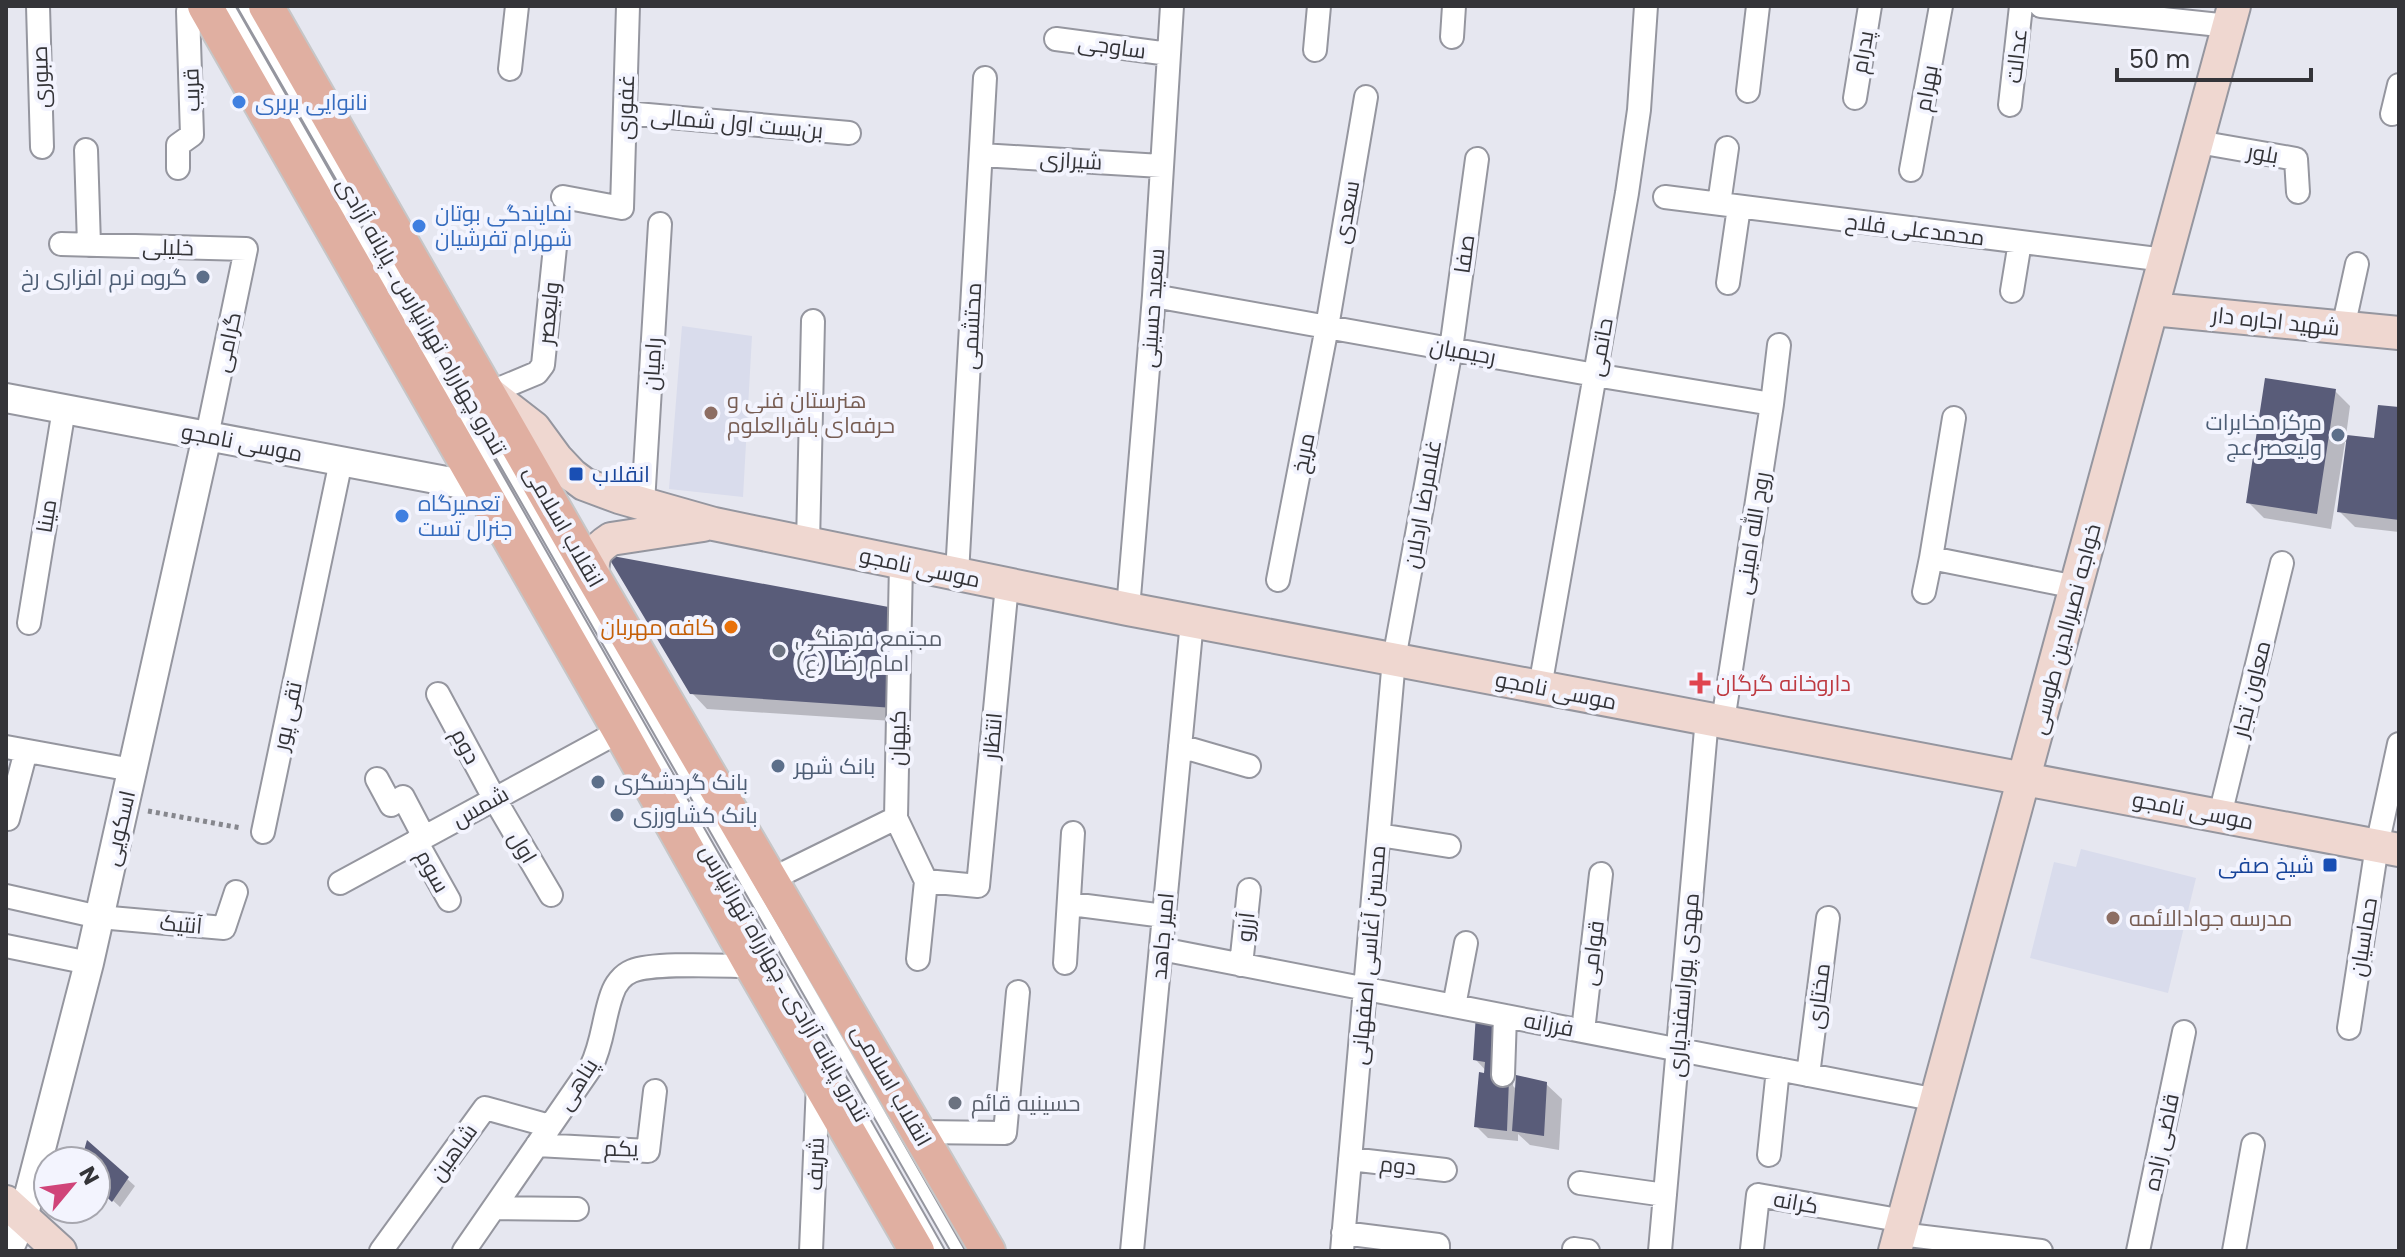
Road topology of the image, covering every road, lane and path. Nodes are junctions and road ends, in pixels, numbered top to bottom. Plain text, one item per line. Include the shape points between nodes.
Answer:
1 (38, 6) edge
2 (191, 6) edge
3 (205, 6) edge
4 (228, 6) edge
5 (244, 6) edge
6 (266, 6) edge
7 (517, 6) edge
8 (628, 6) edge
9 (1172, 6) edge
10 (1319, 6) edge
11 (1454, 6) edge
12 (1646, 6) edge
13 (1758, 6) edge
14 (1870, 6) edge
15 (1941, 6) edge
16 (2021, 6) edge
17 (2041, 6) edge
18 (2122, 10) edge
19 (2232, 16) edge
20 (1452, 37) dead end
21 (1056, 39) dead end
22 (1315, 50) dead end
23 (1169, 54) junction
24 (510, 69) dead end
25 (985, 78) dead end
26 (2399, 85) edge
27 (1748, 91) dead end
28 (1366, 97) dead end
29 (1855, 98) dead end
30 (2010, 105) dead end
31 (625, 113) junction
32 (2392, 114) dead end
33 (849, 133) dead end
34 (2198, 142) junction
35 (42, 147) dead end
36 (1727, 148) dead end
37 (86, 150) dead end
38 (981, 155) junction
39 (1477, 159) dead end
40 (1161, 166) junction
41 (178, 168) dead end
42 (1911, 170) dead end
43 (2298, 192) dead end
44 (563, 197) dead end
45 (1665, 197) dead end
46 (1729, 206) junction
47 (660, 224) dead end
48 (2020, 242) junction
49 (61, 244) dead end
50 (89, 245) junction
51 (555, 247) dead end
52 (246, 249) joint
53 (2165, 260) junction
54 (2357, 264) dead end
55 (1728, 283) dead end
56 (2012, 291) dead end
57 (1154, 296) junction
58 (2152, 309) junction
59 (813, 321) dead end
60 (1327, 327) junction
61 (2343, 328) junction
62 (2399, 333) edge
63 (1779, 345) dead end
64 (1451, 349) junction
65 (1595, 375) junction
66 (489, 393) junction
67 (6, 398) edge
68 (1772, 404) junction
69 (64, 409) junction
70 (1954, 418) dead end
71 (207, 436) junction
72 (341, 461) junction
73 (478, 487) junction
74 (643, 503) junction
75 (714, 524) junction
76 (808, 544) junction
77 (1931, 558) junction
78 (901, 562) junction
79 (2282, 563) dead end
80 (957, 574) junction
81 (592, 575) junction
82 (1278, 580) dead end
83 (1007, 585) junction
84 (2076, 587) junction
85 (1924, 592) dead end
86 (1128, 609) junction
87 (1192, 621) junction
88 (29, 623) dead end
89 (1394, 659) junction
90 (1540, 687) junction
91 (438, 694) dead end
92 (1715, 720) junction
93 (620, 731) junction
94 (2399, 744) edge
95 (1180, 746) junction
96 (16, 749) edge
97 (1249, 766) dead end
98 (132, 770) junction
99 (2025, 778) junction
100 (377, 779) dead end
101 (494, 798) junction
102 (124, 806) junction
103 (2220, 815) junction
104 (896, 818) junction
105 (8, 819) dead end
106 (263, 832) joint
107 (1073, 833) dead end
108 (1379, 835) junction
109 (420, 839) junction
110 (1449, 846) dead end
111 (2388, 848) edge
112 (1601, 874) dead end
113 (772, 879) junction
114 (926, 881) junction
115 (340, 883) dead end
116 (1249, 890) dead end
117 (236, 892) dead end
118 (551, 895) dead end
119 (6, 896) edge
120 (449, 900) dead end
121 (1071, 904) junction
122 (1164, 916) junction
123 (99, 917) junction
124 (1828, 918) dead end
125 (1466, 943) dead end
126 (6, 946) edge
127 (1161, 949) junction
128 (918, 959) dead end
129 (89, 963) junction
130 (1065, 963) dead end
131 (1241, 965) junction
132 (752, 966) junction
133 (1365, 989) junction
134 (1018, 992) dead end
135 (1454, 1006) junction
136 (1505, 1016) junction
137 (2349, 1028) dead end
138 (1583, 1031) junction
139 (2184, 1032) dead end
140 (1678, 1049) junction
141 (1778, 1069) junction
142 (1503, 1075) dead end
143 (1808, 1075) junction
144 (818, 1078) junction
145 (655, 1091) dead end
146 (1937, 1100) junction
147 (919, 1132) junction
148 (543, 1136) junction
149 (2253, 1145) dead end
150 (1769, 1155) dead end
151 (1350, 1159) junction
152 (1445, 1170) dead end
153 (1580, 1183) dead end
154 (1665, 1195) junction
155 (494, 1208) junction
156 (577, 1209) dead end
157 (15, 1210) edge
158 (1894, 1234) edge
159 (1342, 1242) edge
160 (1752, 1249) edge
161 (8, 1251) edge
162 (60, 1251) edge
163 (381, 1251) edge
164 (464, 1251) edge
165 (811, 1251) edge
166 (917, 1251) edge
167 (938, 1251) edge
168 (958, 1251) edge
169 (988, 1251) edge
170 (1132, 1251) edge
171 (1438, 1251) edge
172 (1660, 1251) edge
173 (2041, 1251) edge
174 (2138, 1251) edge
175 (2234, 1251) edge

1 - 35 street, صبوری
2 - 41 street, قریب via 192,135 178,145
3 - 73 main road
4 - 167 lane, تندرو پایانه آزادی ـ چهارراه تهرانپارس
5 - 168 lane, تندرو چهارراه تهرانپارس ـ پایانه آزادی
6 - 66 main road, انقلاب اسلامی
7 - 24 street
8 - 31 street, غفوری
9 - 23 street, سعید حسینی
10 - 22 street
11 - 20 street
12 - 65 street, حاتمی via 1639,110
13 - 27 street
14 - 29 street, پدرام
15 - 42 street, بهرام
16 - 30 street, عدالت
17 - 18 street
18 - 19 street
19 - 34 main road, خواجه نصیرالدین طوسی
21 - 23 street, ساوجی
23 - 40 street, سعید حسینی
25 - 38 street, محتشمی
26 - 32 street
28 - 60 street, سعدی
31 - 33 street, بن‌بست اول شمالی
31 - 44 street, غفوری via 622,208
34 - 43 street, بلور via 2296,159
34 - 53 main road, خواجه نصیرالدین طوسی
36 - 46 street
37 - 50 street
38 - 40 street, شیرازی
38 - 80 street, محتشمی
39 - 64 street, صفا
40 - 57 street, سعید حسینی
45 - 46 street, محمدعلی فلاح
46 - 48 street, محمدعلی فلاح
46 - 55 street
47 - 74 street, رامیان
48 - 53 street, محمدعلی فلاح
48 - 56 street
49 - 50 street, خلیلی
50 - 52 street, خلیلی
51 - 66 street, ولیعصر via 543,365 537,373
52 - 71 street, گرامی
53 - 58 main road, خواجه نصیرالدین طوسی
54 - 61 street
57 - 60 street, رحیمیان
57 - 86 street, سعید حسینی
58 - 61 main road, شهید اجاره دار
58 - 84 main road, خواجه نصیرالدین طوسی
59 - 76 street
60 - 64 street, رحیمیان
60 - 82 street, مریخ
61 - 62 main road, شهید اجاره دار
63 - 68 street, روح الله امینی
64 - 65 street, رحیمیان
64 - 89 street, غلامرضا اردلان
65 - 68 street, رحیمیان
65 - 90 street, حاتمی
66 - 74 main road, موسی نامجو via 534,428 572,475 598,490
66 - 81 main road, انقلاب اسلامی
67 - 69 street, موسی نامجو
68 - 92 street, روح الله امینی
69 - 71 street, موسی نامجو
69 - 88 street, مینا
70 - 77 street
71 - 72 street, موسی نامجو
71 - 98 street, اسکویی
72 - 73 street, موسی نامجو
72 - 106 street, تقی پور
73 - 93 main road
74 - 75 main road, موسی نامجو
75 - 76 main road, موسی نامجو
75 - 81 main road, موسی نامجو via 611,539 593,556
76 - 78 main road, موسی نامجو
77 - 84 street
77 - 85 street
78 - 80 main road, موسی نامجو
78 - 104 street, کیهان
79 - 103 street, معاون تجار
80 - 83 main road, موسی نامجو
81 - 113 main road, انقلاب اسلامی
83 - 86 main road, موسی نامجو
83 - 114 street, انتظار via 978,886
84 - 99 main road, خواجه نصیرالدین طوسی
86 - 87 main road, موسی نامجو
87 - 89 main road, موسی نامجو
87 - 95 street, امیر جاهد
89 - 90 main road, موسی نامجو
89 - 108 street, محسن آغاسی اصفهانی
90 - 92 main road, موسی نامجو
91 - 101 street, دوم
92 - 99 main road, موسی نامجو
92 - 140 street, مهدی پوراسفندیاری
93 - 101 street, شمس
93 - 132 main road
94 - 111 street, حماسیان
95 - 97 street
95 - 122 street, امیر جاهد
96 - 98 street
96 - 105 street
98 - 102 street, اسکویی
99 - 103 main road, موسی نامجو
99 - 146 main road, خواجه نصیرالدین طوسی
100 - 109 street, سوم via 391,805 403,797
101 - 109 street, شمس
101 - 118 street, اول
102 - 106 path
102 - 123 street, اسکویی
103 - 111 main road, موسی نامجو
104 - 113 street
104 - 114 street, کیهان
107 - 121 street
108 - 110 street
108 - 133 street, محسن آغاسی اصفهانی
109 - 115 street, شمس
109 - 120 street, سوم
111 - 137 street, حماسیان
112 - 138 street, قوامی
113 - 147 main road, انقلاب اسلامی
114 - 128 street
116 - 131 street, آرزو
117 - 123 street, آنتیک via 224,928
119 - 123 street
121 - 122 street
121 - 130 street
122 - 127 street, امیر جاهد
123 - 129 street, اسکویی
124 - 143 street, مختاری
125 - 135 street
126 - 129 street
127 - 131 street, فرزانه
127 - 170 street, امیر جاهد
129 - 157 street, اسکویی
131 - 133 street, فرزانه
132 - 144 main road
132 - 148 street, پناهی via 652,967 620,980 612,992 596,1056
133 - 135 street, فرزانه
133 - 151 street, محسن آغاسی اصفهانی
134 - 147 street via 1005,1133
135 - 136 street, فرزانه
136 - 138 street, فرزانه
136 - 142 street
138 - 140 street, فرزانه
139 - 174 street, قاضی زاده
140 - 141 street, فرزانه
140 - 154 street, مهدی پوراسفندیاری
141 - 143 street, فرزانه
141 - 150 street
143 - 146 street, فرزانه
144 - 165 street, شریف
144 - 166 main road
145 - 148 street, یکم via 648,1151
146 - 158 main road, خواجه نصیرالدین طوسی
147 - 169 main road, انقلاب اسلامی
148 - 155 street, پناهی
148 - 163 street, شاهین via 485,1108
149 - 175 street
151 - 152 street, دوم
151 - 159 street, محسن آغاسی اصفهانی
153 - 154 street
154 - 172 street, مهدی پوراسفندیاری
155 - 156 street
155 - 164 street, پناهی
157 - 161 street, اسکویی
157 - 162 main road
158 - 160 street, کرانه via 1758,1195
158 - 173 street
159 - 171 street via 1438,1245

